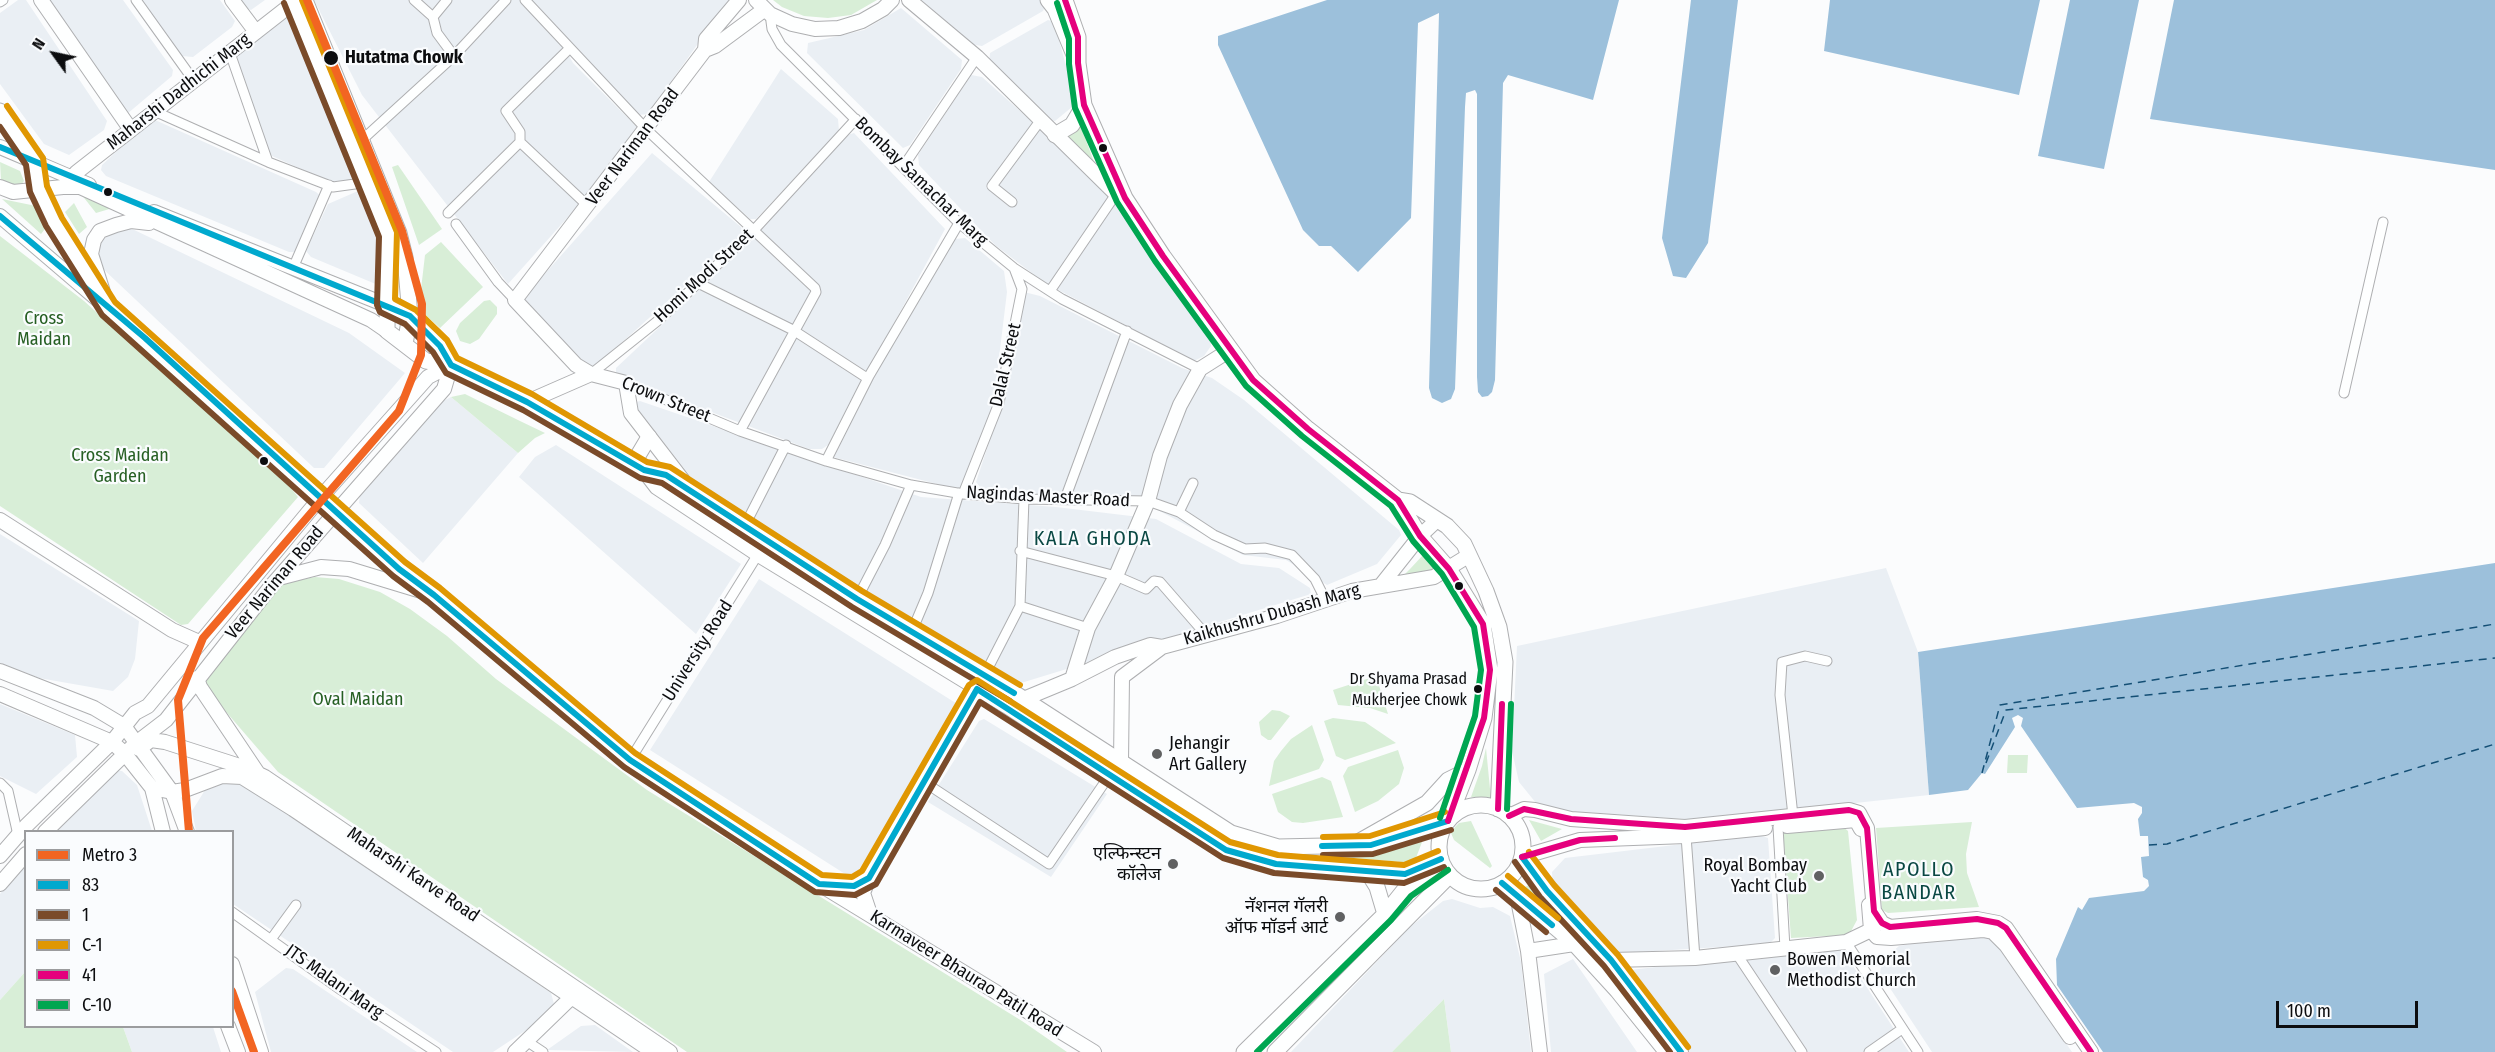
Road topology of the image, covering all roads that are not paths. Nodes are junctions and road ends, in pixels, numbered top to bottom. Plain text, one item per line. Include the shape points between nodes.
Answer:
1 (41, 0) edge
2 (136, 0) edge
3 (232, 0) edge
4 (414, 0) edge
5 (447, 0) edge
6 (506, 0) edge
7 (525, 0) edge
8 (739, 0) edge
9 (892, 0) edge
10 (909, 0) edge
11 (297, 1) edge
12 (1059, 4) edge
13 (764, 8) edge
14 (433, 17) junction
15 (256, 32) junction
16 (570, 48) junction
17 (705, 50) junction
18 (230, 52) junction
19 (454, 57) junction
20 (977, 57) junction
21 (194, 81) junction
22 (1084, 105) junction
23 (154, 111) junction
24 (2, 116) edge
25 (856, 119) junction
26 (1040, 121) junction
27 (131, 130) junction
28 (646, 130) junction
29 (1055, 135) junction
30 (362, 140) junction
31 (520, 142) junction
32 (0, 147) edge
33 (35, 162) junction
34 (268, 162) junction
35 (903, 167) junction
36 (68, 182) junction
37 (355, 184) dead end
38 (331, 186) junction
39 (0, 187) edge
40 (38, 189) junction
41 (1120, 196) junction
42 (1012, 202) dead end
43 (588, 206) junction
44 (448, 213) dead end
45 (0, 216) edge
46 (2383, 222) dead end
47 (959, 223) junction
48 (160, 224) junction
49 (456, 224) dead end
50 (754, 230) junction
51 (293, 268) junction
52 (1014, 268) junction
53 (698, 283) junction
54 (1050, 291) junction
55 (515, 300) junction
56 (386, 305) junction
57 (108, 308) junction
58 (410, 316) junction
59 (386, 330) junction
60 (793, 330) junction
61 (1127, 331) junction
62 (405, 344) junction
63 (1230, 350) junction
64 (451, 365) junction
65 (1200, 369) junction
66 (591, 374) junction
67 (867, 378) junction
68 (627, 383) junction
69 (2344, 393) dead end
70 (527, 402) junction
71 (741, 431) junction
72 (649, 437) junction
73 (786, 445) junction
74 (826, 461) junction
75 (639, 467) junction
76 (1193, 483) dead end
77 (911, 485) junction
78 (691, 491) junction
79 (961, 494) junction
80 (321, 497) junction
81 (1024, 499) junction
82 (1065, 499) junction
83 (1398, 500) junction
84 (1148, 501) junction
85 (335, 511) junction
86 (1179, 512) junction
87 (718, 519) junction
88 (0, 520) edge
89 (1436, 521) junction
90 (744, 527) junction
91 (1420, 536) junction
92 (762, 547) junction
93 (1020, 551) junction
94 (1468, 556) junction
95 (1449, 568) junction
96 (1116, 576) junction
97 (279, 578) junction
98 (1382, 584) junction
99 (434, 595) junction
100 (1325, 598) junction
101 (857, 599) junction
102 (1020, 606) junction
103 (1088, 628) junction
104 (912, 631) junction
105 (1207, 636) junction
106 (199, 642) junction
107 (1162, 647) junction
108 (1116, 657) junction
109 (1827, 661) dead end
110 (980, 671) junction
111 (0, 672) edge
112 (1122, 676) junction
113 (197, 678) junction
114 (1072, 679) junction
115 (1002, 685) junction
116 (977, 689) junction
117 (0, 694) edge
118 (1023, 698) junction
119 (1001, 703) junction
120 (94, 708) junction
121 (135, 713) junction
122 (1484, 718) junction
123 (1502, 721) junction
124 (124, 726) junction
125 (112, 742) junction
126 (137, 746) junction
127 (125, 754) junction
128 (630, 760) junction
129 (1116, 768) junction
130 (1468, 770) junction
131 (257, 773) junction
132 (924, 782) junction
133 (0, 783) edge
134 (152, 788) junction
135 (172, 792) junction
136 (1504, 812) junction
137 (1793, 816) junction
138 (1858, 816) junction
139 (1448, 821) junction
140 (1778, 827) junction
141 (46, 830) edge
142 (163, 830) edge
143 (187, 830) edge
144 (18, 835) junction
145 (1686, 836) junction
146 (1353, 845) junction
147 (0, 856) edge
148 (24, 856) edge
149 (1521, 857) junction
150 (1444, 866) junction
151 (1367, 871) junction
152 (869, 878) junction
153 (1502, 883) junction
154 (0, 884) edge
155 (819, 884) junction
156 (1517, 895) junction
157 (296, 904) dead end
158 (234, 913) edge
159 (870, 914) junction
160 (1386, 914) junction
161 (1877, 926) junction
162 (272, 938) junction
163 (1846, 942) junction
164 (1574, 944) junction
165 (1785, 948) junction
166 (1528, 951) junction
167 (1736, 953) junction
168 (1695, 958) junction
169 (1611, 960) junction
170 (234, 975) edge
171 (577, 993) junction
172 (239, 1004) edge
173 (229, 1028) edge
174 (1054, 1029) junction
175 (1902, 1029) junction
176 (528, 1042) junction
177 (238, 1052) edge
178 (261, 1052) edge
179 (436, 1052) edge
180 (515, 1052) edge
181 (543, 1052) edge
182 (653, 1052) edge
183 (670, 1052) edge
184 (1078, 1052) edge
185 (1094, 1052) edge
186 (1244, 1052) edge
187 (1275, 1052) edge
188 (1540, 1052) edge
189 (1666, 1052) edge
190 (1681, 1052) edge
191 (1802, 1052) edge
192 (1869, 1052) edge
193 (1918, 1052) edge
194 (2080, 1052) edge
195 (2091, 1052) edge

1 - 27 main road
2 - 21 street
3 - 15 main road
4 - 14 street
5 - 14 street
6 - 19 street
7 - 16 street
8 - 17 main road via 706,39
9 - 13 main road via 862,21 839,28 815,29 792,24
10 - 20 main road
11 - 15 main road, Maharshi Dadhichi Marg
11 - 30 main road
11 - 56 main road via 388,235
12 - 22 main road via 1078,63
13 - 17 main road, Veer Nariman Road
13 - 25 street, Bombay Samachar Marg via 781,45
14 - 19 street via 437,33
15 - 18 main road, Maharshi Dadhichi Marg
16 - 28 street
16 - 31 street via 506,111 520,132
17 - 28 main road, Veer Nariman Road
18 - 21 main road, Maharshi Dadhichi Marg
18 - 34 street
19 - 30 street
20 - 26 main road
20 - 35 street
21 - 23 main road, Maharshi Dadhichi Marg
22 - 29 main road via 1072,125
22 - 41 main road
23 - 27 main road, Maharshi Dadhichi Marg
23 - 34 street
24 - 33 main road
25 - 35 street, Bombay Samachar Marg
25 - 50 street, Homi Modi Street
26 - 29 main road
26 - 42 street via 992,186
27 - 36 main road, Maharshi Dadhichi Marg
28 - 43 main road, Veer Nariman Road
28 - 50 street
29 - 41 main road
30 - 58 main road via 399,233
31 - 43 street
31 - 44 street
32 - 33 main road
33 - 36 main road
33 - 40 main road, Karmaveer Bhaurao Patil Road
34 - 38 street
35 - 47 street, Bombay Samachar Marg
36 - 40 main road
36 - 48 main road
36 - 51 main road
37 - 38 street
38 - 51 street
39 - 40 main road via 13,192
40 - 57 main road, Karmaveer Bhaurao Patil Road
41 - 54 street
41 - 63 main road
43 - 55 main road, Veer Nariman Road
45 - 57 main road
46 - 69 street
47 - 52 street, Bombay Samachar Marg
47 - 67 street
48 - 57 main road via 123,223 100,231 94,240 93,266
48 - 59 main road
49 - 55 street
50 - 53 street, Homi Modi Street
50 - 60 street via 815,288
51 - 56 main road
52 - 54 street, Bombay Samachar Marg
52 - 79 street, Dalal Street via 1022,289 999,403
53 - 60 street
53 - 66 street, Homi Modi Street
54 - 61 street, Bombay Samachar Marg
55 - 66 main road via 567,357
56 - 58 main road
56 - 59 main road
57 - 80 main road, Karmaveer Bhaurao Patil Road
58 - 62 main road
58 - 64 main road via 440,346
59 - 62 main road
60 - 67 street
60 - 71 street
61 - 65 street, Bombay Samachar Marg
61 - 82 street
62 - 64 main road via 426,361
63 - 65 main road
63 - 83 main road via 1272,399
64 - 70 main road
64 - 80 main road, Veer Nariman Road via 428,377
64 - 85 main road, Veer Nariman Road via 444,389
65 - 84 main road via 1168,434
66 - 68 main road, Crown Street
66 - 70 main road, Homi Modi Street
67 - 74 street
68 - 71 street, Crown Street
68 - 72 main road via 631,413
70 - 75 main road
71 - 73 street, Nagindas Master Road
72 - 75 main road
72 - 78 main road
73 - 74 street, Nagindas Master Road
73 - 90 street
74 - 77 street, Nagindas Master Road
75 - 78 main road via 666,475
75 - 87 main road via 657,487
76 - 86 street
77 - 79 street, Nagindas Master Road
77 - 101 street
78 - 87 main road
79 - 81 street, Nagindas Master Road
79 - 104 street, Dalal Street
80 - 85 main road, Karmaveer Bhaurao Patil Road
80 - 106 main road, Veer Nariman Road
81 - 82 street, Nagindas Master Road
81 - 93 street
82 - 84 street, Nagindas Master Road
83 - 89 main road via 1410,502
83 - 91 main road
84 - 86 street, Nagindas Master Road
84 - 96 main road
85 - 97 main road, Veer Nariman Road
85 - 99 main road, Karmaveer Bhaurao Patil Road
86 - 100 street, Nagindas Master Road via 1245,549 1265,548 1292,555 1315,579
87 - 90 main road
87 - 92 main road
88 - 106 main road via 172,630
89 - 91 main road, Kaikhushru Dubash Marg
89 - 94 main road via 1454,532
90 - 92 main road
91 - 95 main road
91 - 98 main road, Kaikhushru Dubash Marg
92 - 101 main road
92 - 116 main road
92 - 128 street, University Road
93 - 96 street
93 - 102 street
94 - 95 main road, Kaikhushru Dubash Marg
94 - 123 main road via 1499,627 1505,662
95 - 98 main road, Kaikhushru Dubash Marg via 1434,577
95 - 122 main road via 1482,624 1490,670
96 - 103 main road
96 - 105 street via 1146,589 1154,581 1160,582
97 - 99 main road via 321,567 349,569
97 - 113 main road, Veer Nariman Road
98 - 100 main road, Kaikhushru Dubash Marg
99 - 128 main road, Karmaveer Bhaurao Patil Road
100 - 105 main road, Kaikhushru Dubash Marg
101 - 104 main road
102 - 103 street
102 - 110 street
103 - 114 main road
104 - 110 main road
105 - 107 main road, Kaikhushru Dubash Marg
106 - 121 main road, Veer Nariman Road via 148,706
107 - 108 main road, Kaikhushru Dubash Marg via 1149,645
107 - 112 main road, Kaikhushru Dubash Marg
108 - 112 main road
108 - 114 main road, Kaikhushru Dubash Marg
109 - 137 street via 1805,656 1782,662 1780,695
110 - 115 main road
110 - 116 main road
111 - 120 main road
112 - 129 main road
113 - 126 main road, Veer Nariman Road via 166,720
113 - 131 main road
114 - 118 main road, Kaikhushru Dubash Marg
115 - 118 main road
115 - 119 main road
116 - 119 main road
116 - 132 main road
117 - 125 main road
118 - 119 main road, Kaikhushru Dubash Marg
118 - 129 main road
119 - 129 main road
120 - 121 main road
120 - 124 main road
121 - 124 main road, Veer Nariman Road
122 - 123 main road
122 - 130 main road
123 - 136 main road
124 - 125 main road, Veer Nariman Road
124 - 126 main road
125 - 127 main road
125 - 144 main road, Veer Nariman Road
126 - 127 main road, Veer Nariman Road
126 - 131 main road, Maharshi Karve Road via 151,740 165,742
126 - 135 main road
127 - 134 main road
127 - 141 main road, Veer Nariman Road
128 - 155 main road, Karmaveer Bhaurao Patil Road
129 - 132 street via 1049,864
129 - 146 main road via 1231,833 1278,847
129 - 151 main road via 1226,850 1276,864
130 - 139 main road
130 - 146 main road via 1448,780 1427,803
131 - 171 main road, Maharshi Karve Road via 301,799
132 - 152 main road
133 - 144 street via 8,791
134 - 135 main road
134 - 142 main road
135 - 143 main road
135 - 171 main road, Maharshi Karve Road via 222,776 242,777
136 - 137 main road via 1524,809 1571,819 1685,827
136 - 139 main road via 1486,805 1472,806 1458,811
136 - 149 main road via 1520,830
137 - 138 main road via 1849,810
138 - 140 main road
138 - 161 main road
139 - 146 main road via 1371,845
139 - 150 main road via 1439,846
140 - 145 main road
140 - 165 street
144 - 147 main road, Veer Nariman Road
145 - 149 main road via 1580,840
145 - 168 street
148 - 154 main road
149 - 153 main road via 1515,872
149 - 169 main road
150 - 151 main road via 1405,874
150 - 153 main road via 1466,887 1479,889
150 - 160 main road via 1405,889
150 - 187 main road
151 - 160 main road
152 - 155 main road via 854,886
152 - 159 main road via 863,893
153 - 156 main road
155 - 159 main road, Karmaveer Bhaurao Patil Road
156 - 164 main road
156 - 166 main road
157 - 162 street
158 - 162 street, JTS Malani Marg
159 - 174 main road, Karmaveer Bhaurao Patil Road
160 - 186 main road
161 - 163 main road
161 - 194 main road via 1876,936 1891,938 1993,932
161 - 195 main road via 1977,919 1998,923 2006,928
162 - 179 street, JTS Malani Marg via 340,990
163 - 165 main road
163 - 175 street
164 - 166 main road
164 - 189 main road
165 - 167 main road
166 - 188 main road
167 - 168 main road
167 - 191 street
168 - 169 main road
169 - 190 main road
170 - 172 main road
171 - 176 main road
171 - 182 main road, Maharshi Karve Road
171 - 183 main road, Maharshi Karve Road
172 - 178 main road
173 - 177 main road
174 - 184 main road
174 - 185 main road, Karmaveer Bhaurao Patil Road
175 - 192 street
175 - 193 street
176 - 180 main road
176 - 181 street

